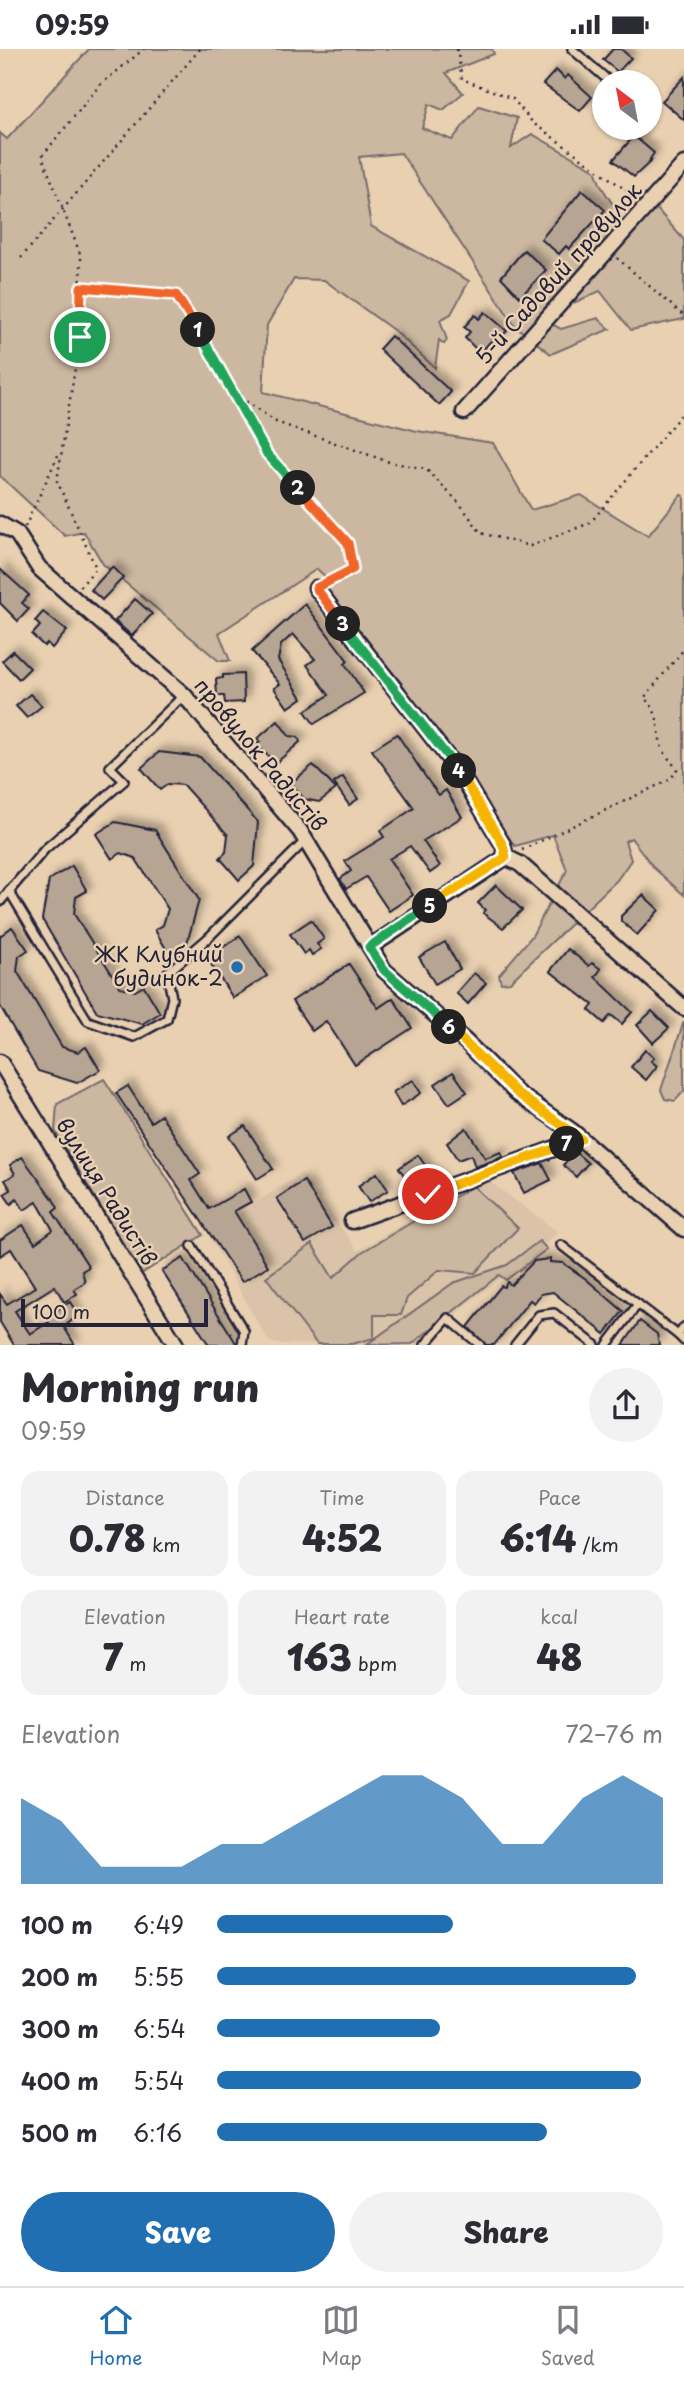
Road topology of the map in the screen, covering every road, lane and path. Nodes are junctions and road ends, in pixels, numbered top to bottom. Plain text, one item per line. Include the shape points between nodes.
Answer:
1 (144, 49) edge
2 (200, 49) edge
3 (457, 49) edge
4 (572, 49) edge
5 (597, 70) edge
6 (684, 164) edge
7 (648, 205) junction
8 (62, 208) junction
9 (609, 251) junction
10 (21, 258) dead end
11 (81, 287) junction
12 (684, 316) edge
13 (234, 393) junction
14 (684, 411) edge
15 (464, 412) dead end
16 (62, 447) junction
17 (0, 524) edge
18 (18, 534) junction
19 (316, 588) joint
20 (72, 594) junction
21 (684, 649) edge
22 (184, 695) junction
23 (306, 840) junction
24 (506, 857) junction
25 (9, 891) junction
26 (0, 902) edge
27 (369, 947) junction
28 (684, 1009) edge
29 (0, 1062) edge
30 (581, 1139) junction
31 (352, 1221) dead end
32 (684, 1229) edge
33 (561, 1244) dead end
34 (192, 1246) dead end
35 (638, 1304) junction
36 (684, 1327) edge
37 (681, 1338) edge
38 (176, 1345) edge
39 (242, 1345) edge
40 (425, 1345) edge
41 (480, 1345) edge
42 (515, 1345) edge
43 (595, 1345) edge
44 (607, 1345) edge

1 - 8 path via 100,85 42,156
2 - 8 path
3 - 7 path via 462,79 513,99 533,123
4 - 5 lane
6 - 7 street, 5-й Садовий провулок
7 - 9 street, 5-й Садовий провулок
8 - 10 path
8 - 11 path via 81,256
9 - 12 path
9 - 15 street, 5-й Садовий провулок
11 - 13 path via 176,295
11 - 16 path via 80,337
13 - 14 path via 276,422 389,462 426,469 481,533 530,546 590,523
13 - 19 path via 267,454 348,543 353,569
16 - 18 path via 30,522
16 - 20 path via 57,481 96,568
17 - 18 street, провулок Радистів
18 - 20 street, провулок Радистів via 39,568
19 - 24 street via 460,773
20 - 22 street, провулок Радистів
21 - 24 path via 644,698 653,706 662,746 677,769 671,779
22 - 23 street, провулок Радистів
22 - 25 lane via 110,767 124,781 45,849
23 - 25 lane via 167,973 172,998 167,1019 134,1037 88,1021
23 - 27 street, провулок Радистів
24 - 27 street
24 - 28 street via 520,864
25 - 26 lane
27 - 30 street, провулок Радистів via 384,970 517,1093
29 - 38 street, вулиця Радистів
30 - 31 street
30 - 32 street, провулок Радистів
33 - 35 lane
34 - 39 lane via 244,1331
35 - 37 lane
35 - 44 lane
36 - 37 lane
40 - 41 lane via 448,1318
42 - 43 lane via 539,1315 554,1313

